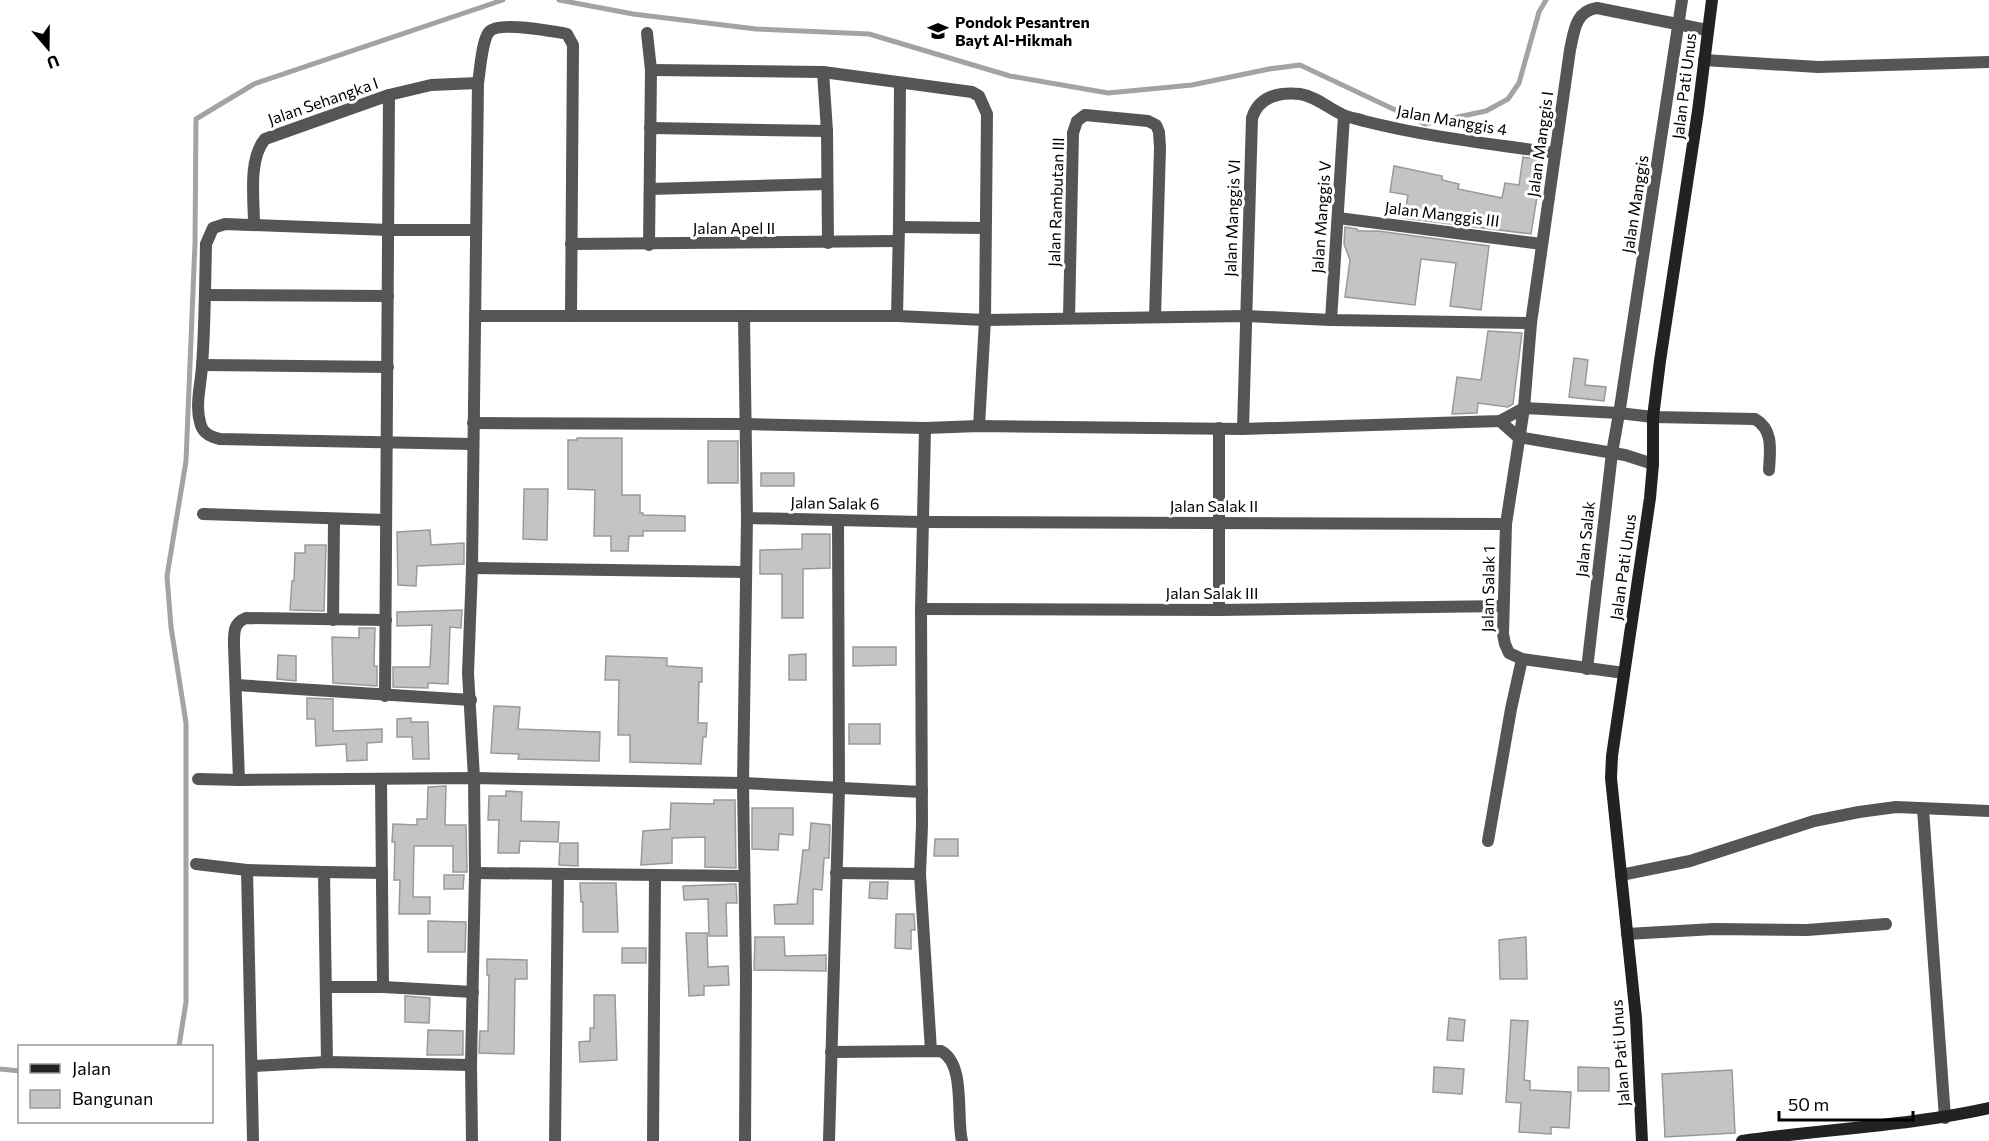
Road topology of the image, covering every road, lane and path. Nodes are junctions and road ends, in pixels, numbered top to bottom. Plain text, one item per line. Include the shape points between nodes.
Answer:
1 (1682, 0) edge
2 (1712, 0) edge
3 (1682, 25) junction
4 (1704, 29) junction
5 (647, 33) dead end
6 (1704, 60) junction
7 (1989, 62) edge
8 (651, 70) junction
9 (823, 72) junction
10 (478, 82) junction
11 (900, 83) junction
12 (389, 95) junction
13 (1344, 116) junction
14 (650, 128) junction
15 (827, 132) junction
16 (1555, 153) junction
17 (826, 184) junction
18 (650, 189) junction
19 (1338, 218) junction
20 (254, 225) junction
21 (899, 227) junction
22 (985, 228) junction
23 (389, 230) junction
24 (476, 230) junction
25 (898, 242) junction
26 (828, 243) junction
27 (571, 244) junction
28 (1542, 244) junction
29 (649, 245) junction
30 (205, 295) junction
31 (388, 296) junction
32 (571, 315) junction
33 (475, 316) junction
34 (744, 316) junction
35 (897, 316) junction
36 (1246, 316) junction
37 (1155, 317) junction
38 (1069, 318) junction
39 (986, 320) junction
40 (1331, 320) junction
41 (1532, 323) junction
42 (202, 365) junction
43 (388, 367) junction
44 (1524, 408) junction
45 (1626, 414) junction
46 (1649, 416) junction
47 (1500, 421) junction
48 (473, 423) junction
49 (745, 424) junction
50 (979, 426) junction
51 (925, 428) junction
52 (1219, 428) junction
53 (1243, 429) junction
54 (1518, 437) junction
55 (387, 442) junction
56 (473, 444) junction
57 (1618, 454) junction
58 (1653, 464) junction
59 (1769, 470) dead end
60 (203, 514) dead end
61 (747, 518) junction
62 (334, 520) junction
63 (386, 520) junction
64 (838, 520) junction
65 (922, 522) junction
66 (1218, 522) junction
67 (1506, 524) junction
68 (472, 568) junction
69 (746, 572) junction
70 (1503, 606) junction
71 (921, 609) junction
72 (1219, 610) junction
73 (333, 620) junction
74 (386, 620) junction
75 (1522, 659) junction
76 (1593, 669) junction
77 (1618, 672) junction
78 (236, 685) junction
79 (385, 696) junction
80 (471, 700) junction
81 (474, 778) junction
82 (198, 779) dead end
83 (239, 780) junction
84 (381, 780) junction
85 (743, 783) junction
86 (839, 789) junction
87 (922, 792) junction
88 (1923, 809) junction
89 (1989, 812) edge
90 (1488, 841) dead end
91 (196, 864) dead end
92 (247, 870) junction
93 (324, 872) junction
94 (382, 873) junction
95 (475, 873) junction
96 (836, 873) junction
97 (920, 874) junction
98 (558, 875) junction
99 (1621, 875) junction
100 (655, 876) junction
101 (744, 876) junction
102 (1886, 924) dead end
103 (1627, 934) junction
104 (326, 987) junction
105 (383, 987) junction
106 (473, 992) junction
107 (931, 1051) junction
108 (831, 1052) junction
109 (327, 1062) junction
110 (471, 1065) junction
111 (252, 1066) junction
112 (1989, 1108) edge
113 (1945, 1118) junction
114 (252, 1141) edge
115 (472, 1141) edge
116 (555, 1141) edge
117 (653, 1141) edge
118 (745, 1141) edge
119 (829, 1141) edge
120 (962, 1141) edge
121 (1642, 1141) edge
122 (1742, 1141) edge

1 - 3 street, Jalan Manggis
2 - 4 main road, Jalan Pati Unus
3 - 4 street, Jalan Manggis I
3 - 16 street, Jalan Manggis I via 1597,8 1581,15 1570,50
3 - 45 street, Jalan Manggis
4 - 6 main road, Jalan Pati Unus
5 - 8 street
6 - 7 street via 1818,67
6 - 46 main road, Jalan Pati Unus
8 - 9 street
8 - 14 street
9 - 11 street
9 - 15 street
10 - 12 street, Jalan Sehangka I via 431,84
10 - 24 street
10 - 27 street via 486,38 495,27 563,33 571,39
11 - 21 street
11 - 22 street via 972,92 984,103
12 - 20 street, Jalan Sehangka I via 265,139 254,164
12 - 23 street
13 - 16 street, Jalan Manggis 4 via 1445,139
13 - 19 street, Jalan Manggis V
13 - 36 street, Jalan Manggis VI via 1302,94 1280,94 1256,106 1252,118
14 - 15 street
14 - 18 street
15 - 17 street
16 - 28 street, Jalan Manggis I
17 - 18 street
17 - 26 street
18 - 29 street
19 - 28 street, Jalan Manggis III
19 - 40 street, Jalan Manggis V
20 - 23 street
20 - 30 street via 217,225 210,232 206,244
21 - 22 street
21 - 25 street
22 - 39 street
23 - 24 street
23 - 31 street
24 - 33 street
25 - 26 street, Jalan Apel II
25 - 35 street
26 - 29 street, Jalan Apel II
27 - 29 street, Jalan Apel II
27 - 32 street
28 - 41 street, Jalan Manggis I
30 - 31 street
30 - 42 street
31 - 43 street
32 - 33 street
32 - 34 street
33 - 48 street
34 - 35 street
34 - 49 street
35 - 39 street
36 - 37 street
36 - 40 street
36 - 53 street, Jalan Manggis VI
37 - 38 street
37 - 38 street, Jalan Rambutan III via 1159,132 1148,121 1085,115 1077,121 1073,133
38 - 39 street
39 - 50 street
40 - 41 street
41 - 44 street, Jalan Manggis I
42 - 43 street
42 - 55 street via 199,421 211,438
43 - 55 street
44 - 45 street
44 - 47 street
44 - 54 street, Jalan Salak 1
45 - 46 street
45 - 57 street, Jalan Salak
46 - 58 main road, Jalan Pati Unus
46 - 59 street via 1755,419 1763,423 1770,440
47 - 53 street
47 - 54 street
48 - 49 street
48 - 56 street
49 - 51 street
49 - 61 street
50 - 51 street
50 - 52 street
51 - 65 street
52 - 53 street
52 - 66 street
54 - 57 street
54 - 67 street, Jalan Salak 1
55 - 56 street
55 - 63 street
56 - 68 street
57 - 58 street
57 - 76 street, Jalan Salak
58 - 77 main road, Jalan Pati Unus
60 - 62 street
61 - 64 street, Jalan Salak 6
61 - 69 street
62 - 63 street
62 - 73 street
63 - 74 street
64 - 65 street, Jalan Salak 6
64 - 86 street
65 - 66 street, Jalan Salak II
65 - 71 street
66 - 67 street, Jalan Salak II
66 - 72 street
67 - 70 street, Jalan Salak 1
68 - 69 street
68 - 80 street via 468,673
69 - 85 street
70 - 72 street, Jalan Salak III
70 - 75 street, Jalan Salak 1 via 1507,649
71 - 72 street, Jalan Salak III
71 - 87 street
73 - 74 street
73 - 78 street via 241,620 234,632
74 - 79 street
75 - 76 street
75 - 90 street
76 - 77 street
77 - 99 main road, Jalan Pati Unus via 1611,778
78 - 79 street
78 - 83 street
79 - 80 street
80 - 81 street
81 - 84 street
81 - 85 street
81 - 95 street
82 - 83 street
83 - 84 street
84 - 94 street
85 - 86 street
85 - 101 street
86 - 87 street
86 - 96 street
87 - 97 street
88 - 89 street
88 - 99 street via 1896,807 1814,821 1690,861
88 - 113 street
91 - 92 street
92 - 93 street
92 - 111 street
93 - 94 street
93 - 104 street
94 - 105 street
95 - 98 street
95 - 106 street
96 - 97 street
96 - 108 street
97 - 107 street
98 - 100 street
98 - 116 street
99 - 103 main road, Jalan Pati Unus
100 - 101 street
100 - 117 street
101 - 118 street
102 - 103 street
103 - 121 main road, Jalan Pati Unus
104 - 105 street
104 - 109 street
105 - 106 street
106 - 110 street
107 - 108 street
107 - 120 street via 945,1053 954,1067
108 - 119 street
109 - 110 street
109 - 111 street
110 - 115 street
111 - 114 street
112 - 113 main road
113 - 122 main road

